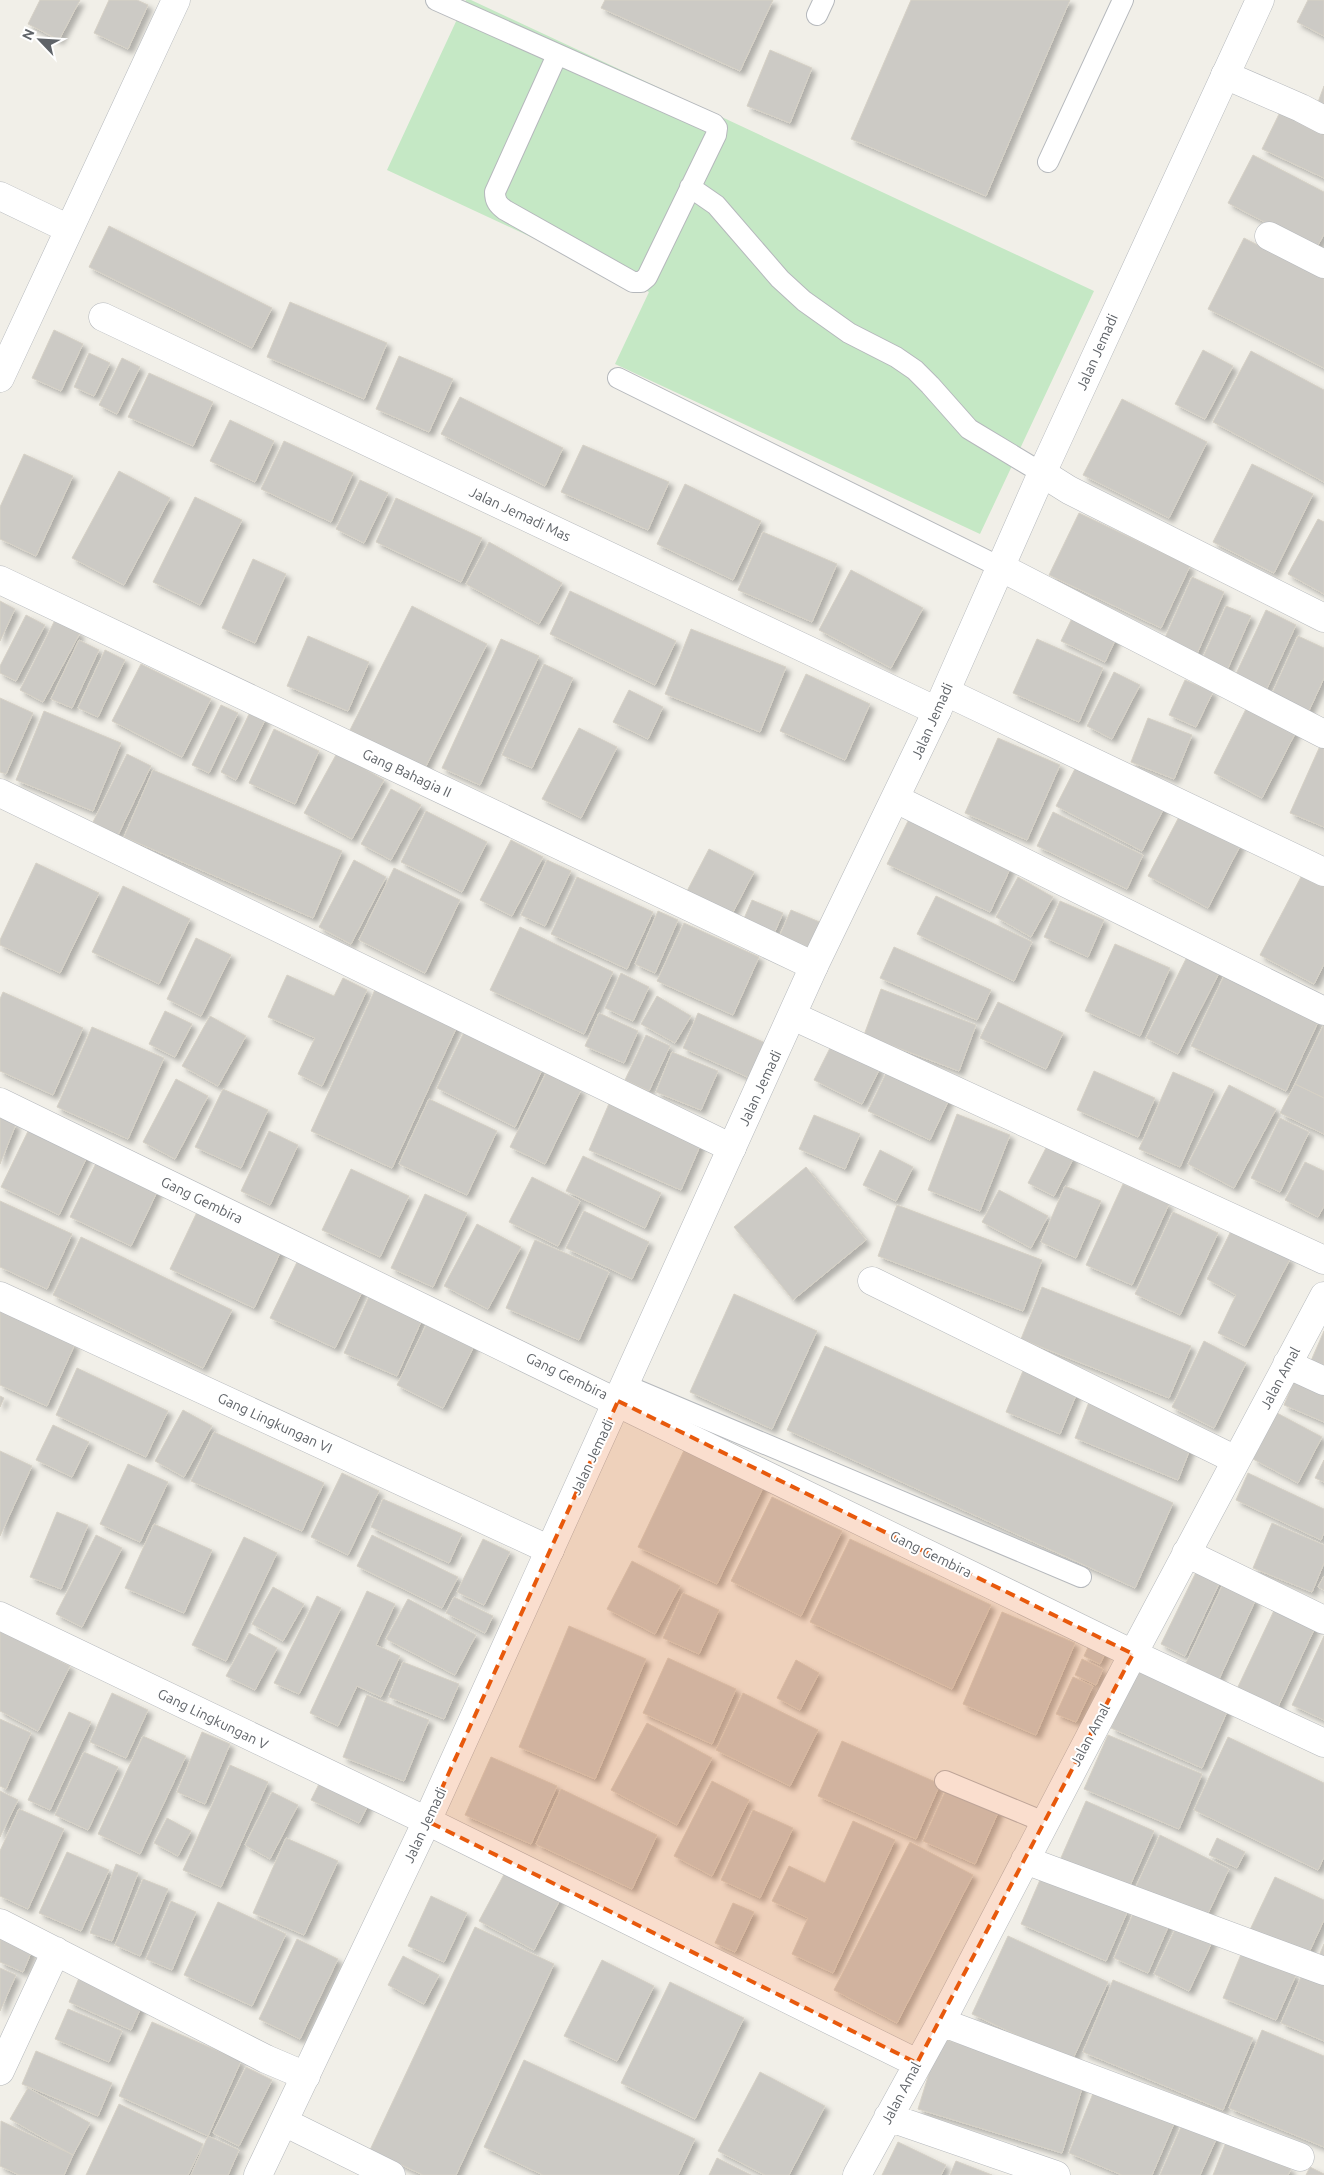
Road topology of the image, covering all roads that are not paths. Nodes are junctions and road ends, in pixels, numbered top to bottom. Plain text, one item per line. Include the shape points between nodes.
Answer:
1 (176, 0) edge
2 (436, 0) edge
3 (1124, 0) edge
4 (1260, 0) edge
5 (556, 55) junction
6 (1225, 75) junction
7 (1324, 120) edge
8 (1048, 162) dead end
9 (690, 187) junction
10 (0, 196) edge
11 (69, 229) junction
12 (1269, 236) dead end
13 (1324, 264) edge
14 (103, 317) dead end
15 (0, 378) edge
16 (618, 378) dead end
17 (1042, 473) junction
18 (1000, 567) junction
19 (0, 580) edge
20 (1324, 618) edge
21 (941, 701) junction
22 (1324, 734) edge
23 (0, 793) edge
24 (896, 800) junction
25 (1324, 872) edge
26 (814, 966) junction
27 (1324, 1010) edge
28 (792, 1016) junction
29 (0, 1102) edge
30 (732, 1148) junction
31 (1324, 1260) edge
32 (872, 1281) dead end
33 (0, 1296) edge
34 (1324, 1296) edge
35 (1287, 1364) junction
36 (1324, 1381) edge
37 (621, 1393) junction
38 (1236, 1460) junction
39 (550, 1550) junction
40 (1186, 1553) junction
41 (1081, 1577) dead end
42 (0, 1616) edge
43 (1324, 1620) edge
44 (1133, 1654) junction
45 (1324, 1743) edge
46 (945, 1781) dead end
47 (427, 1821) junction
48 (1044, 1822) junction
49 (1025, 1860) junction
50 (0, 1923) edge
51 (56, 1951) junction
52 (1324, 1970) edge
53 (941, 2022) junction
54 (917, 2063) junction
55 (0, 2071) edge
56 (306, 2076) junction
57 (888, 2117) junction
58 (284, 2122) junction
59 (1300, 2157) dead end
60 (258, 2175) edge
61 (391, 2175) edge
62 (857, 2175) edge
63 (1056, 2175) edge

1 - 11 street
2 - 5 lane
3 - 8 lane
4 - 6 street, Jalan Jemadi
5 - 9 lane via 714,124 716,135
5 - 9 lane via 495,192 498,204 636,283 647,277
6 - 7 street
6 - 17 street, Jalan Jemadi
9 - 17 lane via 729,218 780,280 804,301 849,333 915,370 969,429
10 - 11 street
11 - 15 street
12 - 13 street
14 - 21 street, Jalan Jemadi Mas
16 - 18 lane
17 - 18 street, Jalan Jemadi
17 - 20 street via 1069,490
18 - 21 street, Jalan Jemadi
18 - 22 street
19 - 26 street, Gang Bahagia II
21 - 24 street, Jalan Jemadi
21 - 25 street, Jalan Jemadi Mas
23 - 30 street
24 - 26 street, Jalan Jemadi
24 - 27 street
26 - 28 street, Jalan Jemadi
28 - 30 street, Jalan Jemadi
28 - 31 street
29 - 37 street, Gang Gembira
30 - 37 street, Jalan Jemadi
32 - 38 street
33 - 39 street, Gang Lingkungan VI
34 - 35 street, Jalan Amal
35 - 36 street
35 - 38 street, Jalan Amal
37 - 39 street, Jalan Jemadi
37 - 41 lane
37 - 44 street, Gang Gembira
38 - 40 street, Jalan Amal
39 - 47 street, Jalan Jemadi
40 - 43 street
40 - 44 street, Jalan Amal
42 - 47 street, Gang Lingkungan V
44 - 45 street, Gang Gembira
44 - 48 street, Jalan Amal
46 - 48 lane
47 - 54 street, Gang Lingkungan V
47 - 56 street, Jalan Jemadi
48 - 49 street, Jalan Amal
49 - 52 street
49 - 53 street, Jalan Amal
50 - 51 street
51 - 55 street
51 - 56 street via 266,2059
53 - 54 street, Jalan Amal
53 - 59 street
54 - 57 street, Jalan Amal
56 - 58 street, Jalan Jemadi
57 - 62 street, Jalan Amal
57 - 63 street
58 - 60 street, Jalan Jemadi
58 - 61 street

